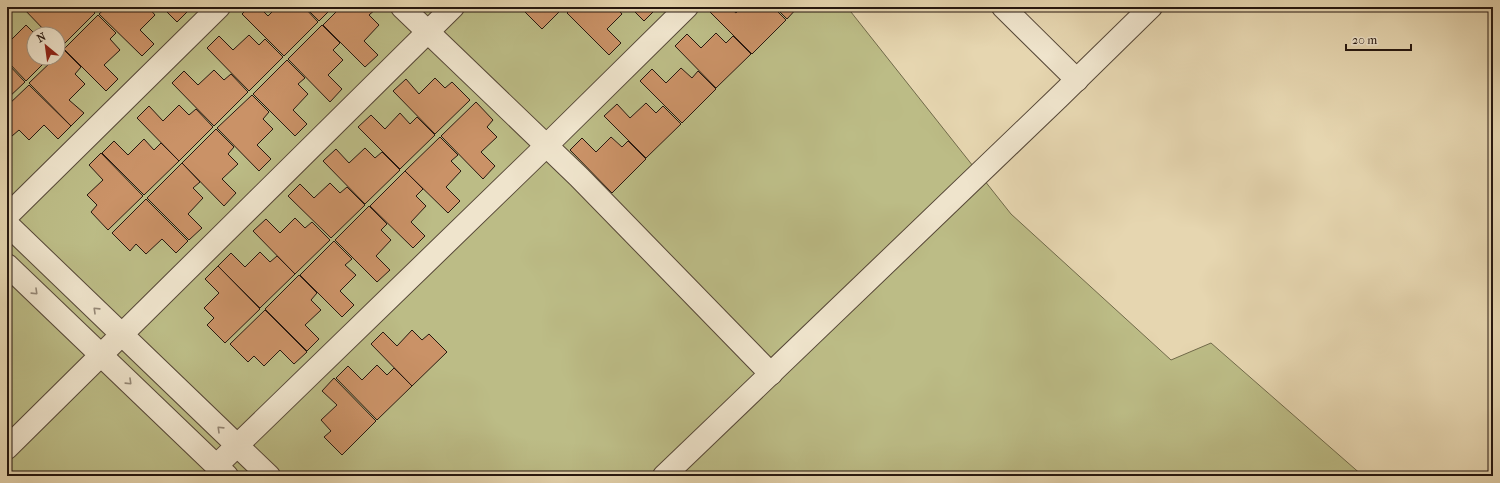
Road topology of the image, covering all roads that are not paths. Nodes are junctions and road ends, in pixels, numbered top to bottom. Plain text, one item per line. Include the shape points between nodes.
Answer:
1 (219, 7) edge
2 (402, 7) edge
3 (453, 7) edge
4 (687, 7) edge
5 (1003, 7) edge
6 (1151, 7) edge
7 (428, 32) junction
8 (1077, 80) junction
9 (546, 146) junction
10 (7, 216) edge
11 (7, 224) edge
12 (7, 265) edge
13 (122, 334) junction
14 (101, 355) junction
15 (771, 374) junction
16 (236, 445) junction
17 (7, 448) edge
18 (221, 471) edge
19 (268, 476) edge
20 (664, 476) edge

1 - 10 street
2 - 7 street
3 - 7 street
4 - 9 street
5 - 8 street
6 - 8 street
7 - 9 street
7 - 13 street
8 - 15 street
9 - 15 street
9 - 16 street
13 -> 11 street
12 -> 14 street
13 - 14 street
16 -> 13 street
14 - 17 street
14 -> 18 street
15 - 20 street
16 - 18 street
16 - 19 street

